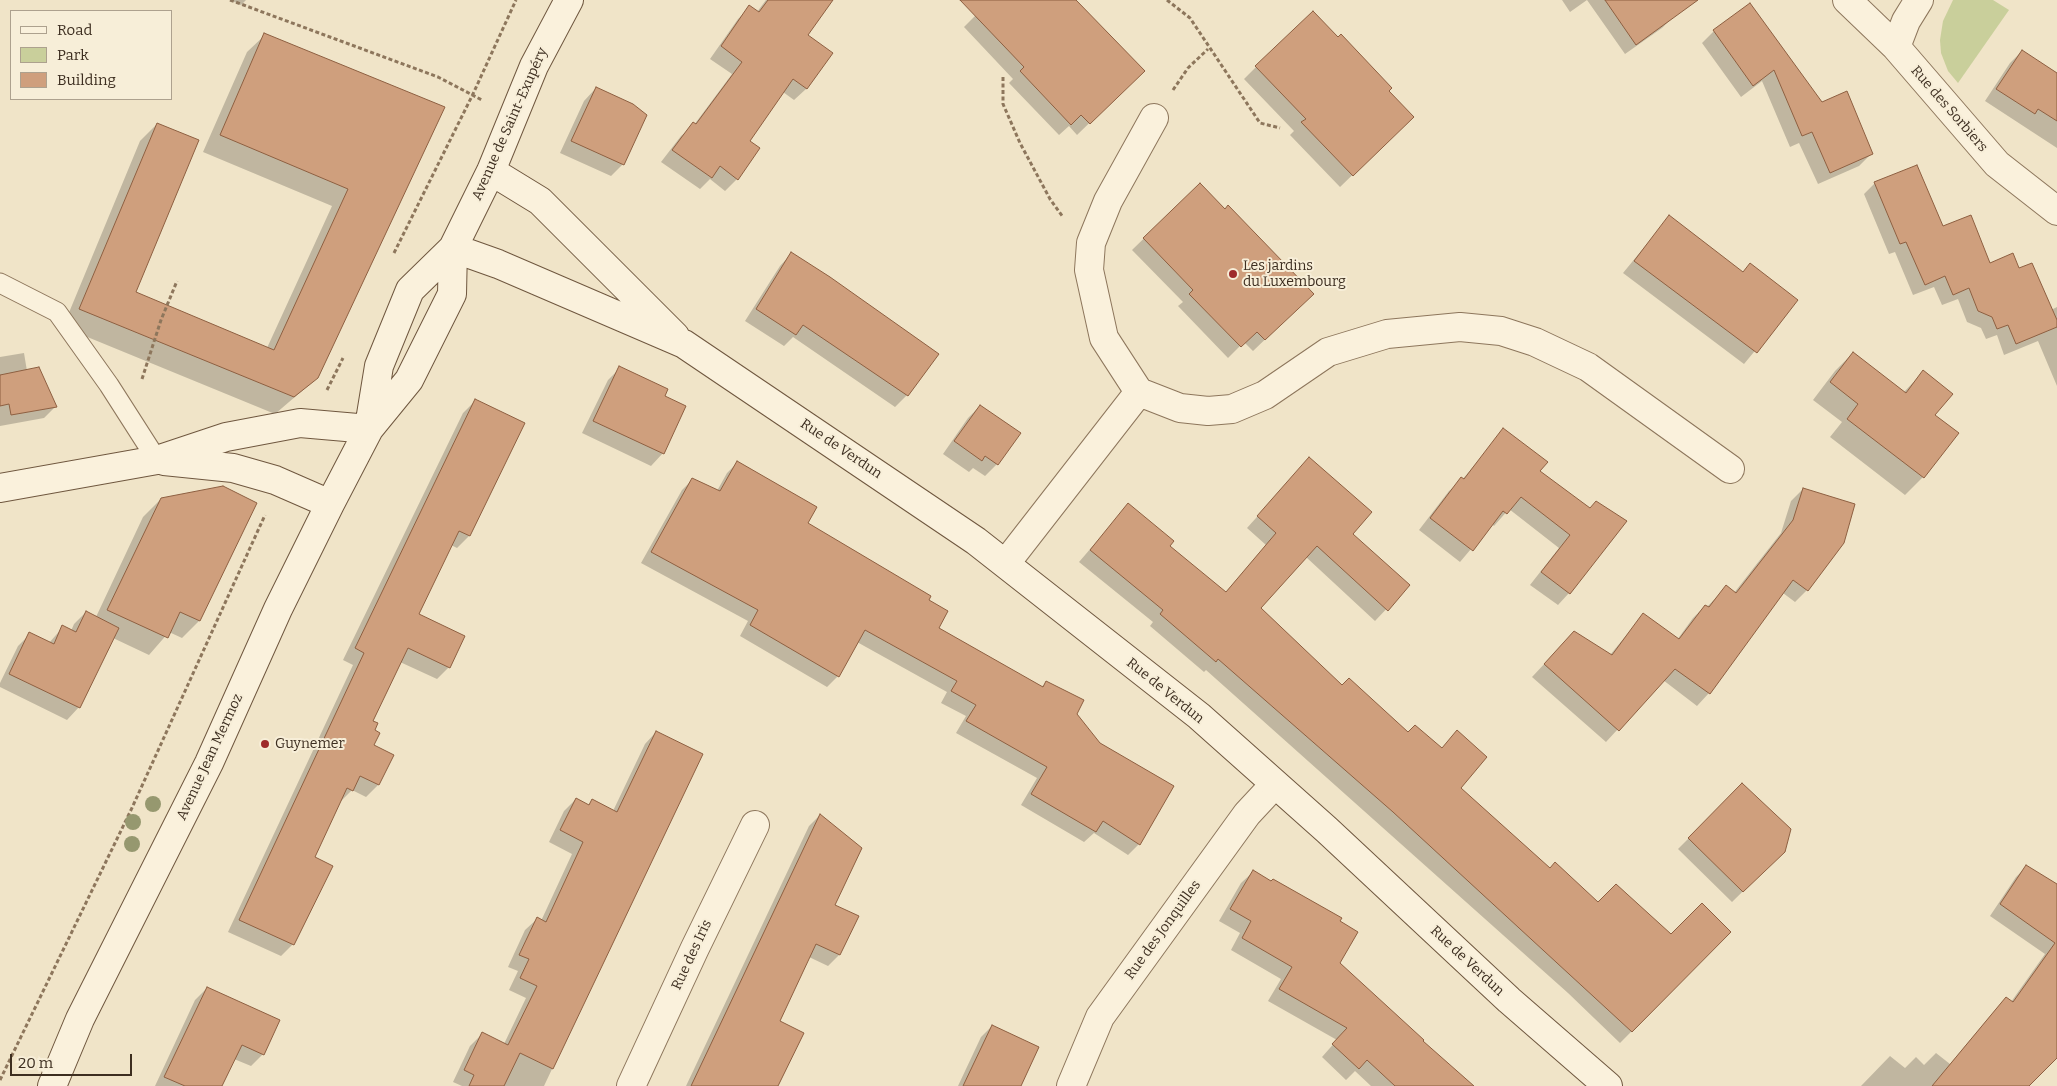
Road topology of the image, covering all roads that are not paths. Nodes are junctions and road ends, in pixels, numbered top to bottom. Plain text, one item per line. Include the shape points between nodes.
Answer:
1 (568, 0) edge
2 (1847, 0) edge
3 (1919, 0) edge
4 (1896, 47) junction
5 (1154, 118) road end
6 (490, 171) junction
7 (2057, 211) edge
8 (453, 248) junction
9 (0, 283) edge
10 (684, 344) junction
11 (1139, 392) junction
12 (369, 429) junction
13 (157, 460) junction
14 (1730, 469) dead end
15 (0, 488) edge
16 (330, 504) junction
17 (1006, 563) junction
18 (1274, 785) junction
19 (755, 825) dead end
20 (52, 1086) edge
21 (631, 1086) edge
22 (1071, 1086) edge
23 (1608, 1086) edge

1 - 6 street, Avenue de Saint-Exupéry via 534,66
2 - 4 street, Rue des Sorbiers
3 - 4 street
4 - 7 street, Rue des Sorbiers via 1998,164
5 - 11 street via 1108,201 1091,243 1089,270 1104,338
6 - 8 street, Avenue de Saint-Exupéry
6 - 10 street via 540,201
8 - 10 street
8 - 12 street via 452,294 410,380
8 - 12 street via 410,290 379,366
9 - 13 lane via 56,312
10 - 17 street, Rue de Verdun
11 - 14 street via 1180,408 1232,409 1266,396 1328,352 1387,334 1460,327 1501,331 1536,342 1588,367
11 - 17 street
12 - 13 street via 300,423 226,437
12 - 16 street, Avenue Jean Mermoz
13 - 15 street
13 - 16 street via 233,468 275,480
16 - 20 street, Avenue Jean Mermoz via 278,609 209,763 80,1019
17 - 18 street, Rue de Verdun via 1198,716
18 - 22 street, Rue des Jonquilles via 1247,814 1100,1017
18 - 23 street, Rue de Verdun via 1327,830 1508,1000
19 - 21 street, Rue des Iris

